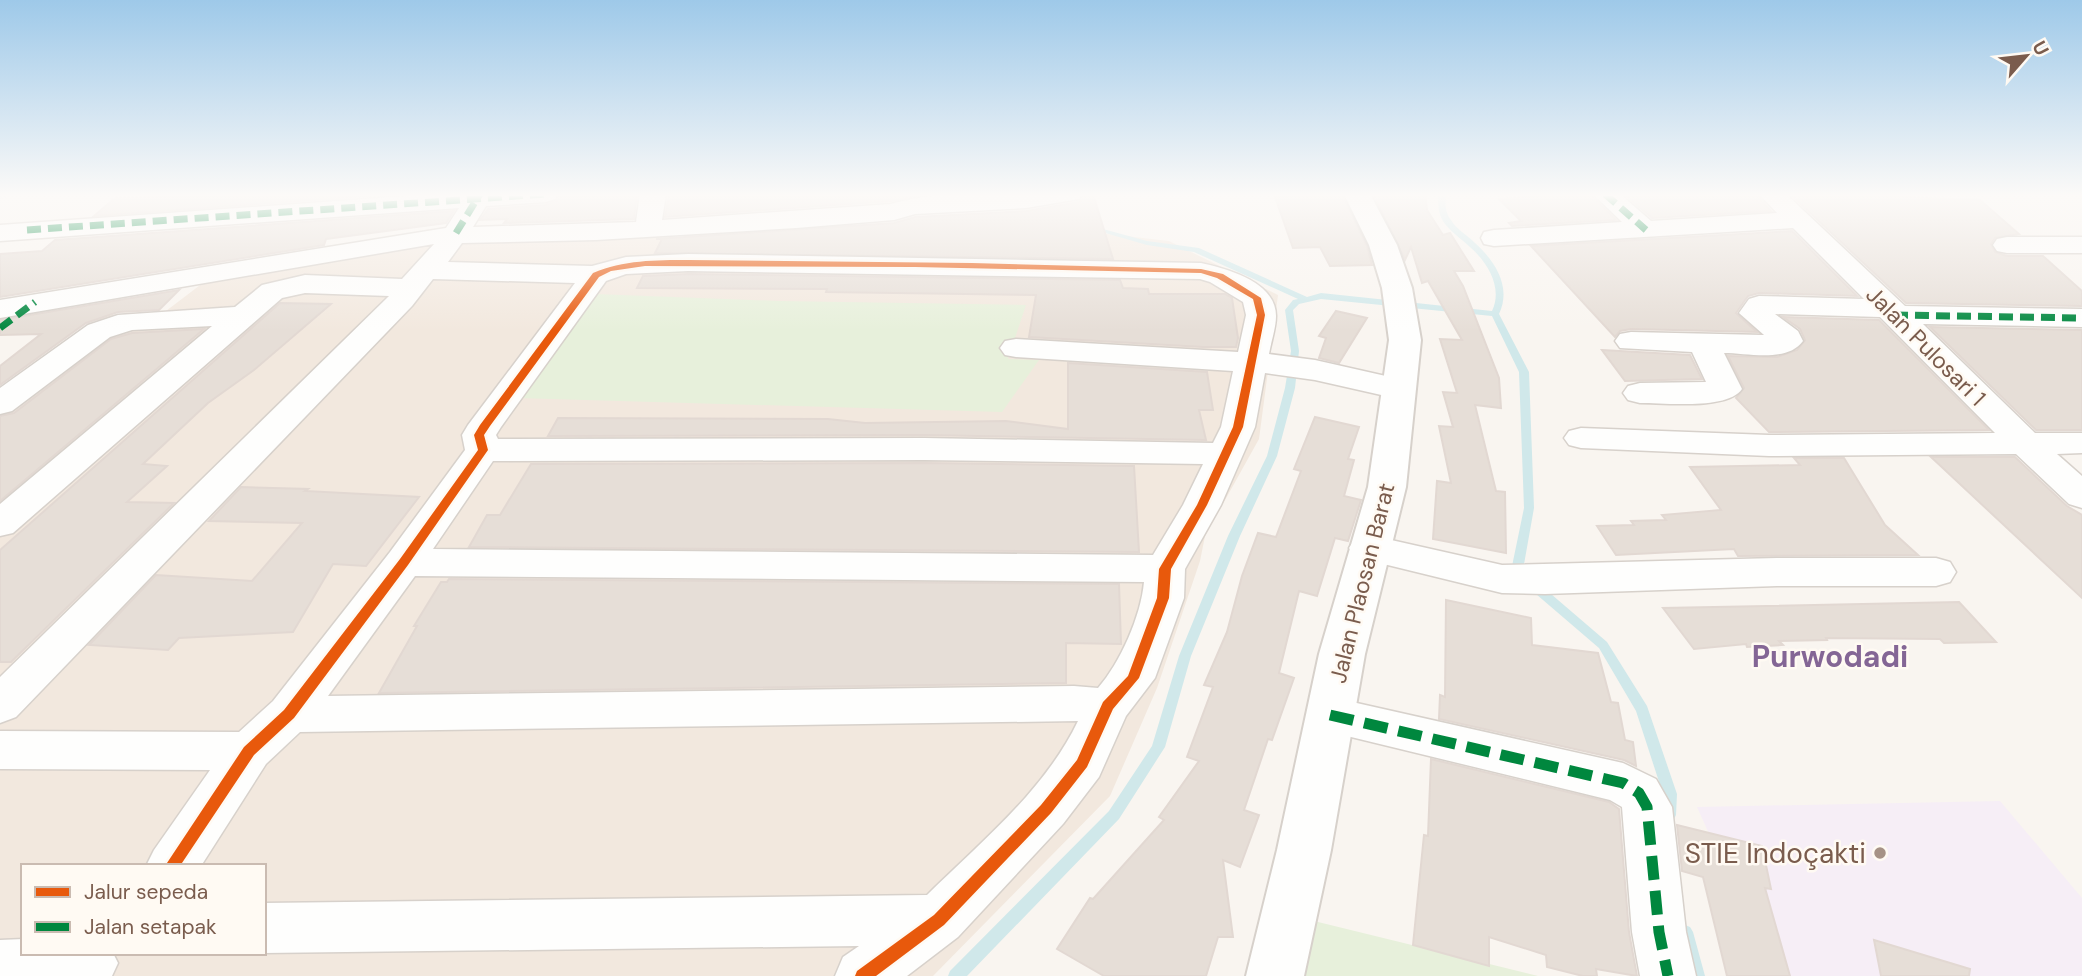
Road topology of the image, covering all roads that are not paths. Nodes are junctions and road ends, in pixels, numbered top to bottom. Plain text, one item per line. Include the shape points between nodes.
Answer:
1 (408, 240) edge
2 (450, 240) edge
3 (1380, 240) edge
4 (1820, 240) edge
5 (2007, 245) dead end
6 (2082, 245) edge
7 (596, 275) junction
8 (417, 279) junction
9 (35, 302) junction
10 (0, 309) edge
11 (1891, 311) junction
12 (242, 316) junction
13 (2082, 318) edge
14 (0, 328) edge
15 (1631, 341) dead end
16 (1702, 341) junction
17 (1016, 348) dead end
18 (1267, 364) junction
19 (1399, 389) junction
20 (1640, 393) dead end
21 (0, 404) edge
22 (1581, 438) dead end
23 (2023, 443) junction
24 (2082, 443) edge
25 (483, 450) junction
26 (1225, 454) junction
27 (2082, 496) edge
28 (0, 524) edge
29 (1369, 548) junction
30 (404, 562) junction
31 (1165, 569) junction
32 (1936, 572) dead end
33 (0, 705) edge
34 (1108, 706) junction
35 (289, 714) junction
36 (1330, 715) junction
37 (0, 750) edge
38 (249, 751) junction
39 (173, 864) edge
40 (939, 920) junction
41 (266, 928) edge
42 (91, 964) edge
43 (0, 966) edge
44 (863, 976) edge
45 (1275, 976) edge
46 (1668, 976) edge

1 - 9 street
2 - 8 street
3 - 19 street, Jalan Plaosan Barat via 1401,305 1405,340
4 - 11 street, Jalan Pulosari 1
5 - 6 street
7 - 8 street
7 - 18 street via 611,267 651,264 879,263 1200,271 1220,276 1257,298
7 - 25 street via 485,425 479,435
8 - 12 street via 287,286 266,295
8 - 33 street via 402,300
9 - 10 street
9 - 14 street
11 - 13 street
11 - 16 street via 1759,305 1754,313 1787,338 1785,344
11 - 23 street, Jalan Pulosari 1
12 - 21 street via 129,321 111,326
12 - 28 street
15 - 16 street
16 - 20 street via 1726,389
17 - 18 street
18 - 19 street
18 - 26 street
19 - 29 street, Jalan Plaosan Barat via 1387,487
22 - 23 street via 1845,446
23 - 24 street
23 - 27 street, Jalan Pulosari 1
25 - 26 street
25 - 30 street
26 - 31 street
29 - 32 street via 1502,579
29 - 36 street, Jalan Plaosan Barat
30 - 31 street
30 - 35 street
31 - 34 street via 1163,598 1133,678
34 - 35 street
34 - 40 street via 1082,762 1046,809
35 - 38 street
36 - 45 street, Jalan Plaosan Barat
36 - 46 street via 1634,788 1647,807 1659,932
37 - 38 street
38 - 39 street
40 - 41 street
40 - 44 street
42 - 43 street

